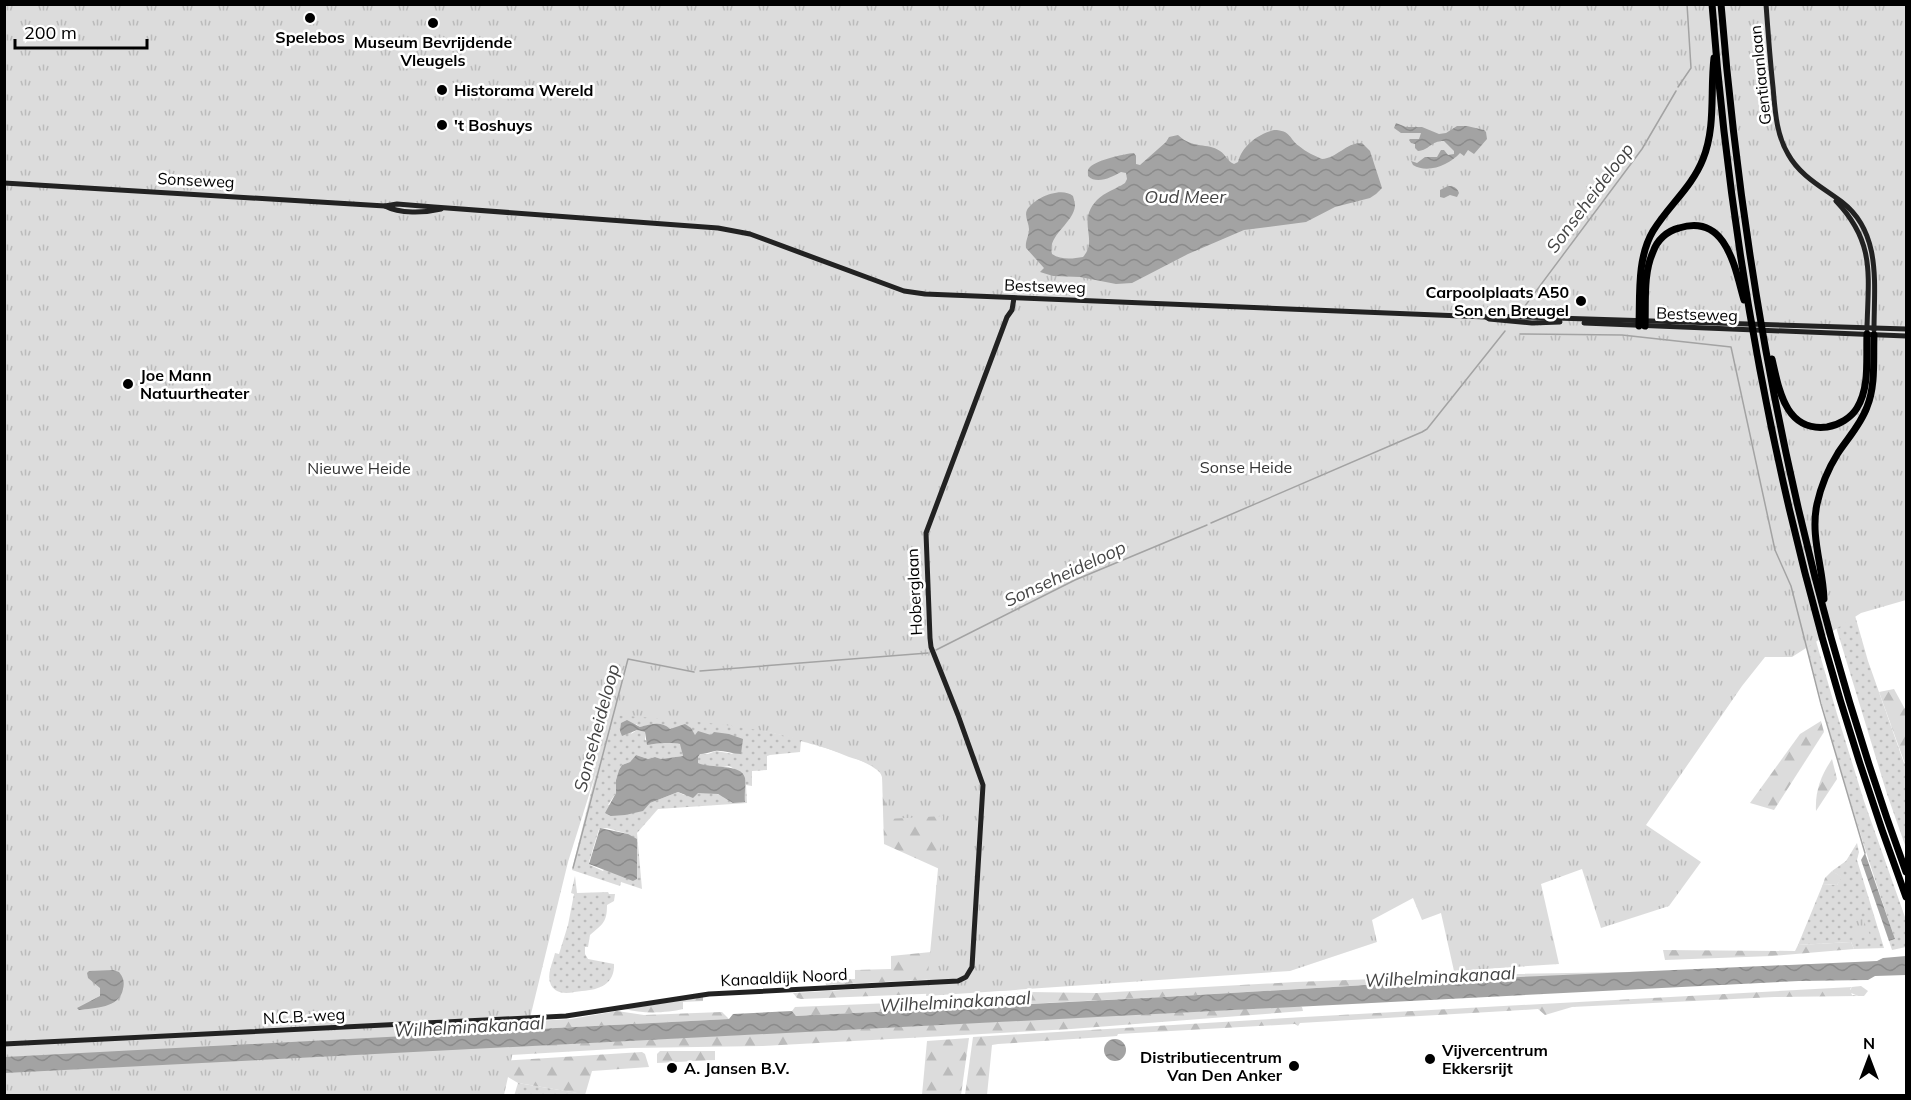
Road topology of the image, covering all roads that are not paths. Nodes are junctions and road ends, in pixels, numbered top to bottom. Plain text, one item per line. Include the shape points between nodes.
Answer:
1 (1712, 4) edge
2 (1721, 4) edge
3 (1766, 4) edge
4 (1715, 44) junction
5 (4, 183) edge
6 (615, 219) joint
7 (1014, 298) junction
8 (1486, 317) junction
9 (1760, 322) junction
10 (1642, 323) junction
11 (1753, 328) junction
12 (1906, 329) edge
13 (1870, 331) junction
14 (1906, 336) edge
15 (1824, 611) junction
16 (1906, 872) edge
17 (1906, 897) edge
18 (966, 977) joint
19 (604, 1010) joint
20 (4, 1044) edge

1 - 4 highway
2 - 9 highway via 1737,166
3 - 13 street, Gentiaanlaan via 1780,135 1793,163 1853,220 1863,240 1868,264
4 - 10 highway via 1708,144 1692,180 1647,242 1641,269
4 - 11 highway
5 - 6 street, Sonseweg
6 - 7 street, Bestseweg via 736,230 903,291
7 - 8 street, Bestseweg
7 - 18 street, Hoberglaan via 926,533 931,647 983,784 972,967
8 - 10 street, Bestseweg via 1532,323
8 - 10 street, Bestseweg
9 - 13 highway via 1788,410 1804,423 1819,427 1842,422 1857,408 1862,397
9 - 15 highway via 1785,450
10 - 11 highway via 1654,248 1668,233 1694,226 1713,232 1726,245
10 - 13 street, Bestseweg
11 - 17 highway via 1808,587 1854,745
12 - 13 street, Bestseweg
13 - 14 street, Bestseweg
13 - 15 highway via 1872,382 1867,408 1830,466 1817,503 1815,533
15 - 16 highway
18 - 19 street, Kanaaldijk Noord via 958,981 708,994
19 - 20 street, N.C.B.-weg via 566,1016

